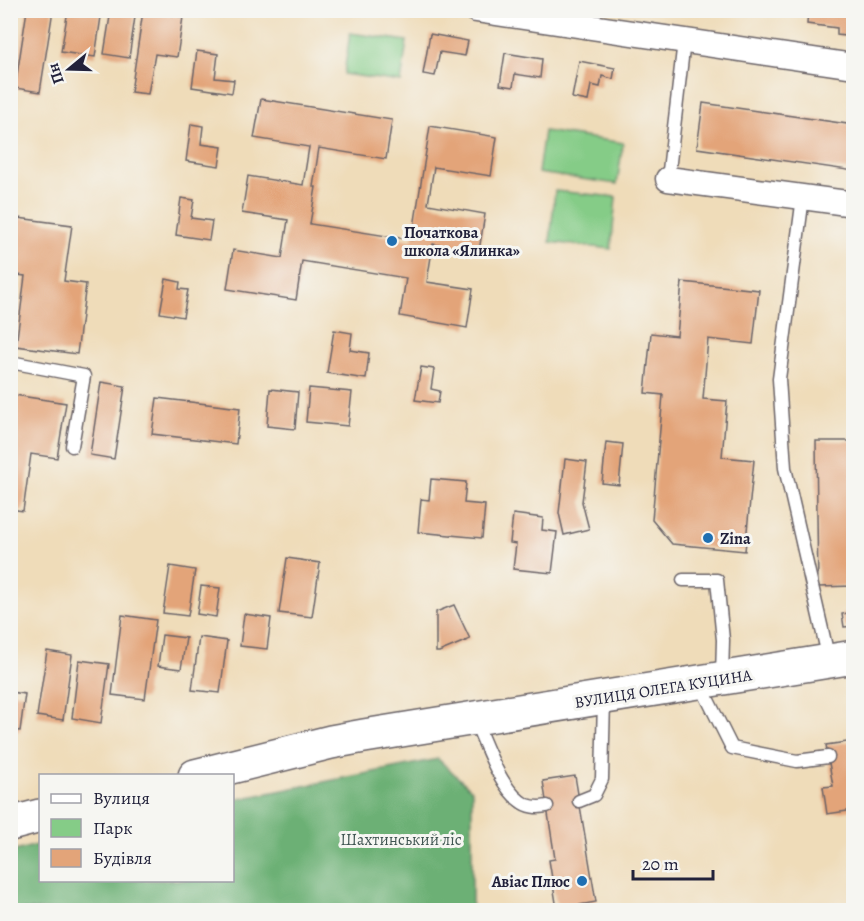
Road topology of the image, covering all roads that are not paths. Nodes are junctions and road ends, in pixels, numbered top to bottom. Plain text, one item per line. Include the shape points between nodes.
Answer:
1 (476, 10) edge
2 (684, 41) junction
3 (854, 66) edge
4 (668, 179) joint
5 (803, 197) junction
6 (854, 204) edge
7 (10, 362) edge
8 (72, 446) dead end
9 (683, 580) dead end
10 (841, 659) edge
11 (711, 681) junction
12 (604, 697) junction
13 (473, 718) junction
14 (828, 757) dead end
15 (203, 774) edge
16 (579, 801) dead end
17 (547, 806) dead end
18 (39, 816) edge
19 (10, 824) edge

1 - 2 street
2 - 3 street
2 - 4 lane
4 - 5 street
5 - 6 street
5 - 10 lane via 779,380 784,468
7 - 8 lane via 84,376
9 - 11 lane via 717,580 723,640
10 - 11 street, ВУЛИЦЯ ОЛЕГА КУЦИНА
11 - 12 street, ВУЛИЦЯ ОЛЕГА КУЦИНА
11 - 14 lane via 732,748 797,761
12 - 13 street, ВУЛИЦЯ ОЛЕГА КУЦИНА
12 - 16 lane via 602,779 594,795
13 - 15 street, ВУЛИЦЯ ОЛЕГА КУЦИНА via 331,742
13 - 17 lane via 505,785 520,802 536,808
18 - 19 street

